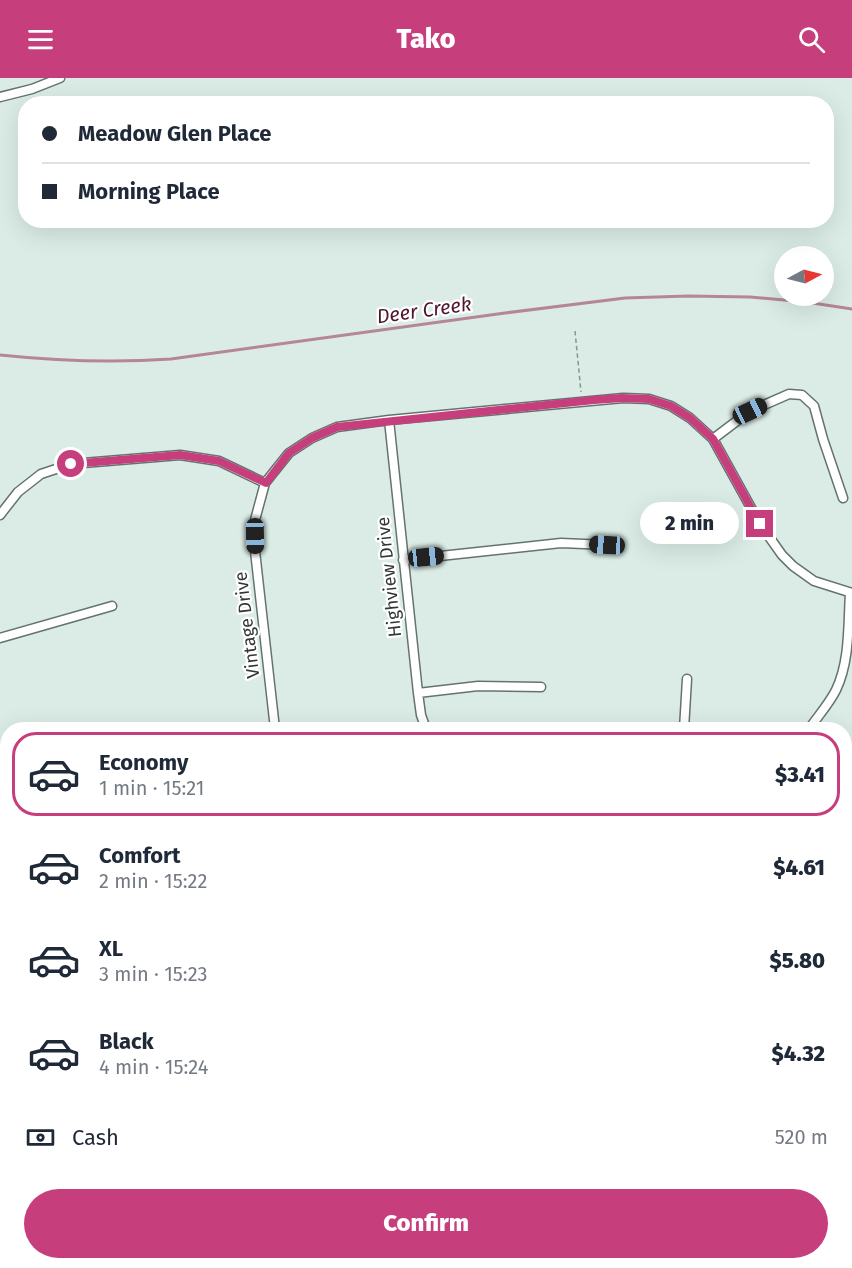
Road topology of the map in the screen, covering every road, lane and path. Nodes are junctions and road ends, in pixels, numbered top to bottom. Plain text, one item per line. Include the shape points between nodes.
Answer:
1 (60, 78) edge
2 (0, 98) edge
3 (575, 331) dead end
4 (582, 402) junction
5 (389, 420) junction
6 (713, 439) junction
7 (266, 483) junction
8 (843, 498) dead end
9 (0, 515) edge
10 (607, 545) dead end
11 (403, 560) junction
12 (851, 593) edge
13 (112, 606) dead end
14 (0, 638) edge
15 (687, 679) dead end
16 (541, 687) dead end
17 (418, 693) junction
18 (274, 722) edge
19 (424, 722) edge
20 (684, 722) edge
21 (814, 722) edge

1 - 2 street
3 - 4 path
4 - 5 street
4 - 6 street via 649,399 671,406
5 - 7 street via 337,427 312,438 289,453
5 - 11 street, Highview Drive
6 - 8 street via 750,411 789,394 802,395 814,406
6 - 12 street via 760,524 782,555 814,581
7 - 9 street via 219,461 180,455 71,464 42,474 18,492
7 - 18 street, Vintage Drive via 255,520 255,551
10 - 11 street via 561,543
11 - 17 street, Highview Drive
12 - 21 street via 843,669 836,689
13 - 14 street
15 - 20 street
16 - 17 street via 478,686
17 - 19 street, Highview Drive

